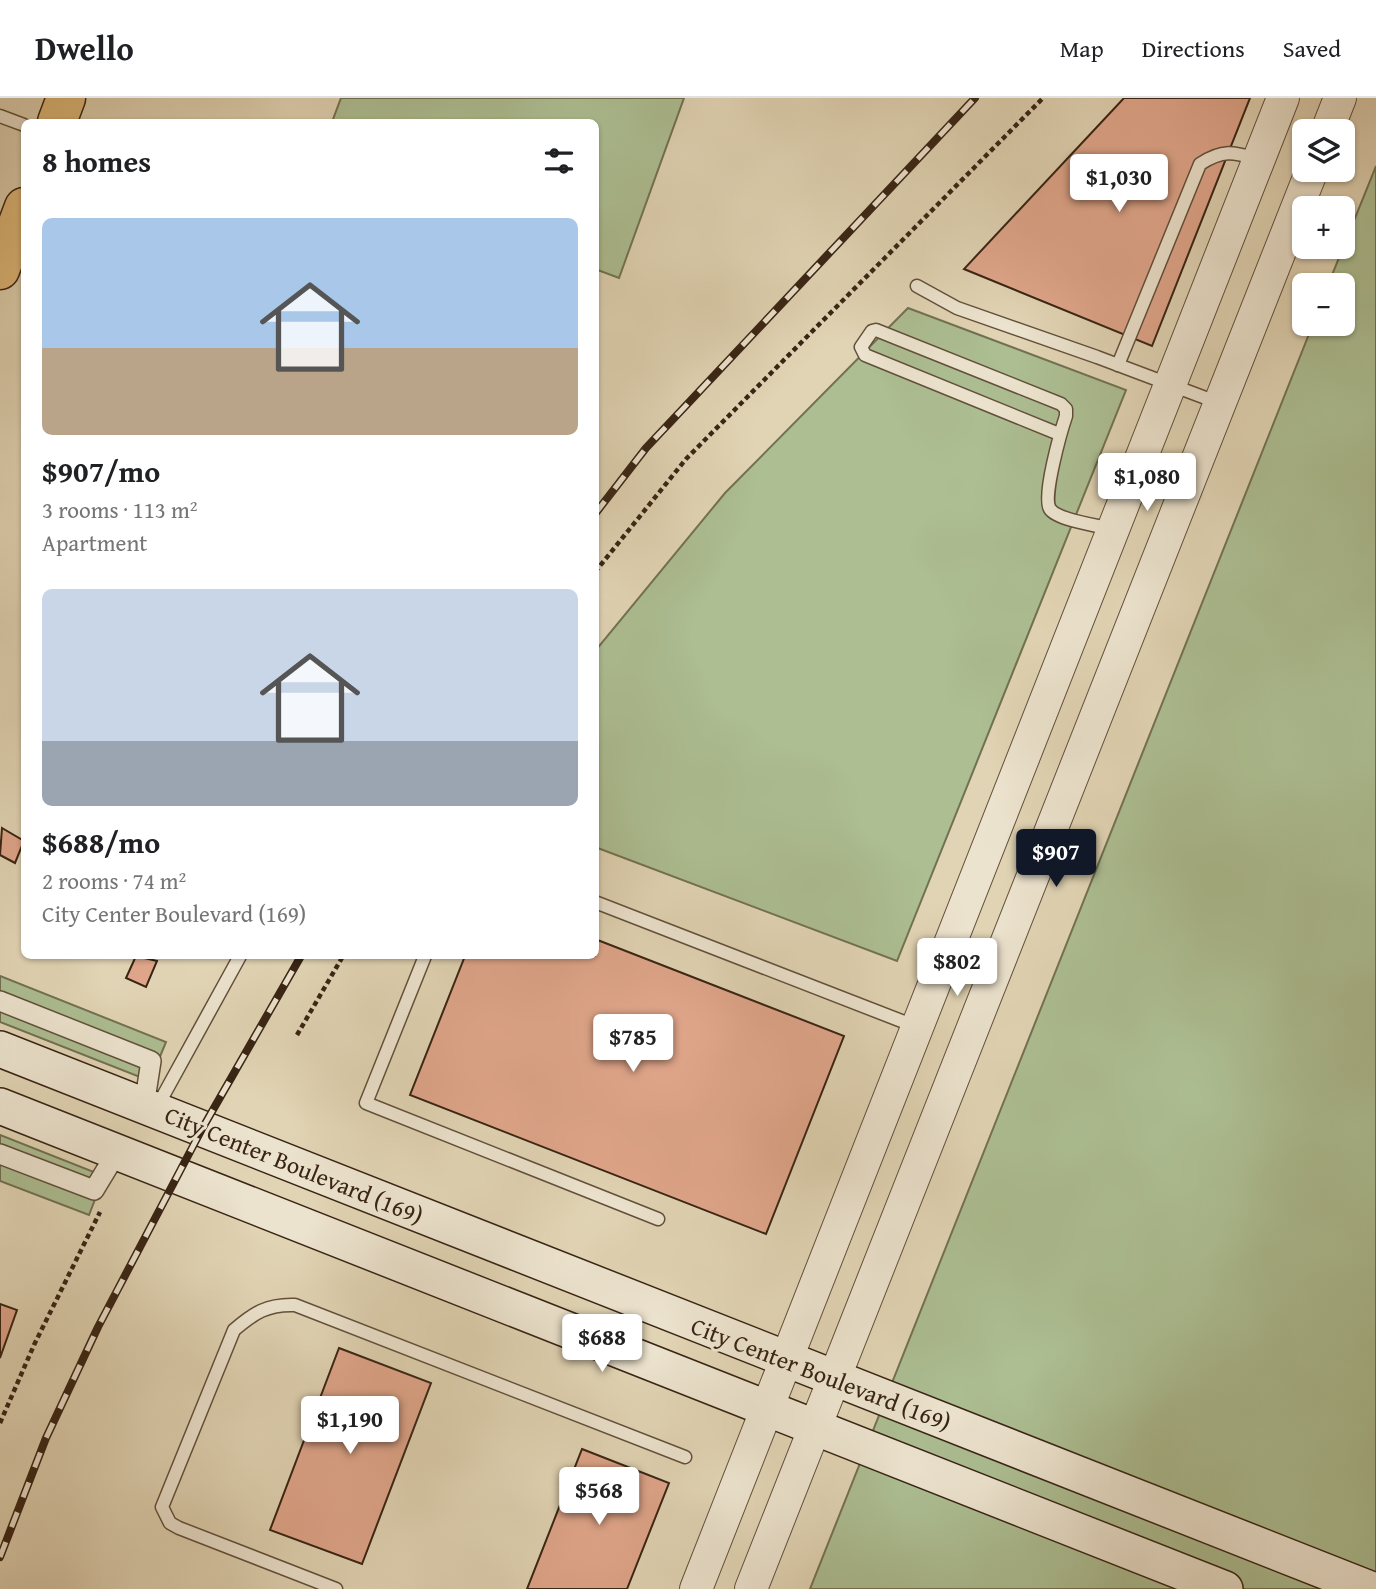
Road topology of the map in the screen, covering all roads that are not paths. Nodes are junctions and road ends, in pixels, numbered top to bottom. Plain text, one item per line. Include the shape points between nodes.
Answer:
1 (66, 98) edge
2 (1283, 98) edge
3 (1340, 98) edge
4 (0, 116) edge
5 (58, 119) edge
6 (1332, 119) edge
7 (21, 124) edge
8 (1259, 159) junction
9 (1307, 182) edge
10 (21, 214) edge
11 (0, 270) edge
12 (916, 286) dead end
13 (1118, 365) junction
14 (1170, 385) junction
15 (1220, 403) junction
16 (1059, 435) junction
17 (1113, 529) junction
18 (1163, 546) junction
19 (599, 904) edge
20 (238, 959) edge
21 (424, 959) edge
22 (942, 965) junction
23 (990, 983) junction
24 (0, 1001) edge
25 (917, 1027) junction
26 (0, 1049) edge
27 (0, 1106) edge
28 (150, 1108) junction
29 (117, 1152) junction
30 (0, 1154) edge
31 (659, 1219) dead end
32 (786, 1361) junction
33 (834, 1379) junction
34 (767, 1410) junction
35 (814, 1427) junction
36 (685, 1457) dead end
37 (336, 1589) edge
38 (696, 1589) edge
39 (751, 1589) edge
40 (1225, 1589) edge
41 (1370, 1589) edge

1 - 5 highway
2 - 8 street
3 - 6 street
4 - 7 lane
8 - 13 lane via 1234,152 1215,154 1200,164
8 - 14 street
9 - 15 street
10 - 11 highway
12 - 13 lane via 957,308
13 - 14 lane
14 - 15 lane
14 - 17 street
15 - 18 street
16 - 16 lane via 1066,416 1061,404 876,330 861,347 865,355
16 - 17 lane via 1047,499 1050,509
17 - 18 street
17 - 22 street
18 - 23 street
19 - 25 lane
20 - 28 lane
21 - 31 lane via 366,1103
22 - 23 street
22 - 25 street
23 - 33 street
24 - 28 street via 151,1061
25 - 32 street
26 - 28 main road, City Center Boulevard (169)
27 - 29 main road
28 - 32 main road, City Center Boulevard (169)
29 - 30 street via 94,1190
29 - 34 main road
32 - 33 main road, City Center Boulevard (169)
32 - 34 street
33 - 35 street
33 - 41 main road, City Center Boulevard (169)
34 - 35 main road
34 - 38 street
35 - 39 street
35 - 40 main road
36 - 37 lane via 295,1305 277,1304 233,1330 162,1507 170,1523 179,1528

